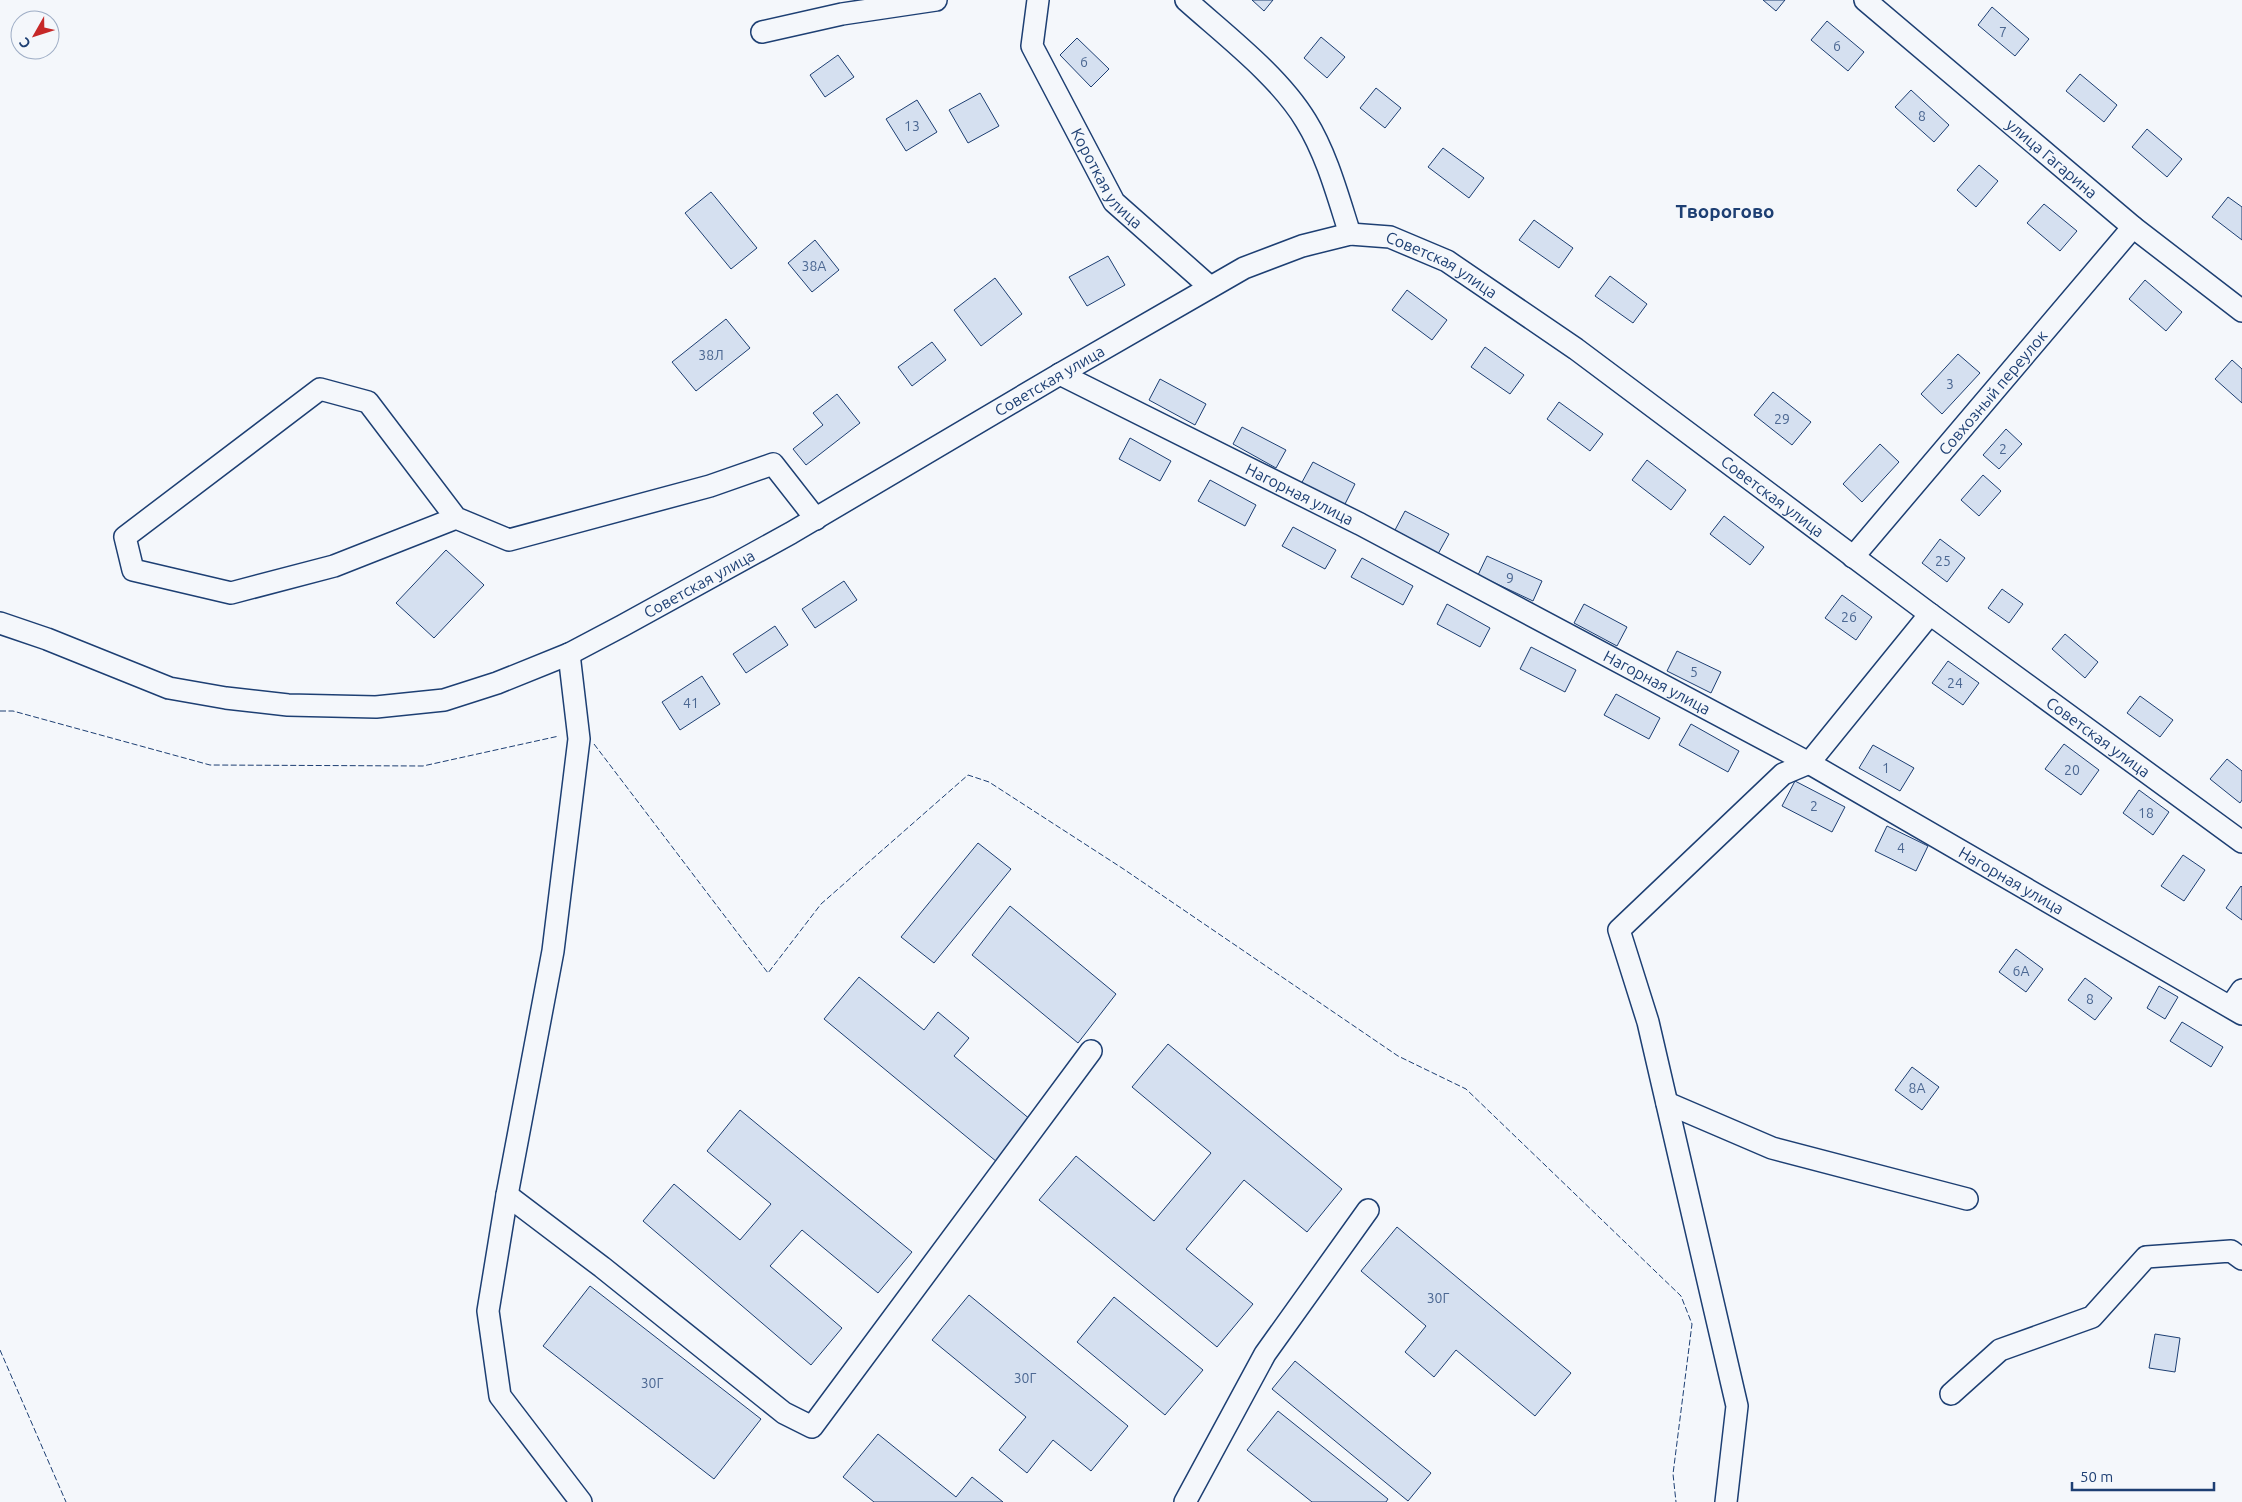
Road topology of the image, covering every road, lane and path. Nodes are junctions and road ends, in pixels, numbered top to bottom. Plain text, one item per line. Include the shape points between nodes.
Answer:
1 (936, 0) edge
2 (1038, 0) edge
3 (1186, 0) edge
4 (1865, 0) edge
5 (762, 32) dead end
6 (2133, 227) junction
7 (1350, 234) junction
8 (1210, 287) junction
9 (2242, 311) edge
10 (1060, 374) junction
11 (456, 518) junction
12 (816, 519) junction
13 (1853, 557) junction
14 (1930, 614) junction
15 (0, 622) edge
16 (569, 654) junction
17 (1809, 763) junction
18 (2242, 842) edge
19 (2238, 1003) edge
20 (1091, 1051) dead end
21 (1667, 1103) junction
22 (507, 1194) junction
23 (1968, 1199) dead end
24 (1368, 1210) dead end
25 (2242, 1259) edge
26 (1951, 1394) dead end
27 (581, 1502) edge
28 (1185, 1502) edge
29 (1726, 1502) edge

1 - 5 street via 842,14
2 - 8 street, Короткая улица via 1032,46 1114,202
3 - 7 street via 1272,78 1306,121 1330,172
4 - 6 street, улица Гагарина
6 - 9 street, улица Гагарина
6 - 13 street, Совхозный переулок
7 - 8 street, Советская улица via 1302,246 1244,268
7 - 13 street, Советская улица via 1390,237 1447,261 1576,349
8 - 10 street, Советская улица
10 - 12 street, Советская улица
10 - 17 street, Нагорная улица via 1360,524
11 - 11 street via 368,402 320,389 125,537 133,570 232,593 334,566
11 - 12 street via 509,540 710,486 773,464
12 - 16 street, Советская улица
13 - 14 street, Советская улица
14 - 17 street
14 - 18 street, Советская улица
15 - 16 street, Советская улица via 169,688 288,705 376,707 444,700
16 - 22 street via 579,739 553,951
17 - 19 street, Нагорная улица
17 - 21 street via 1783,774 1619,930 1648,1022
20 - 22 street via 812,1428 784,1413
21 - 23 street via 1772,1148
21 - 29 street via 1737,1406
22 - 27 street via 488,1311 500,1396
24 - 28 street via 1265,1354
25 - 26 street via 2231,1251 2146,1257 2092,1318 2000,1350

